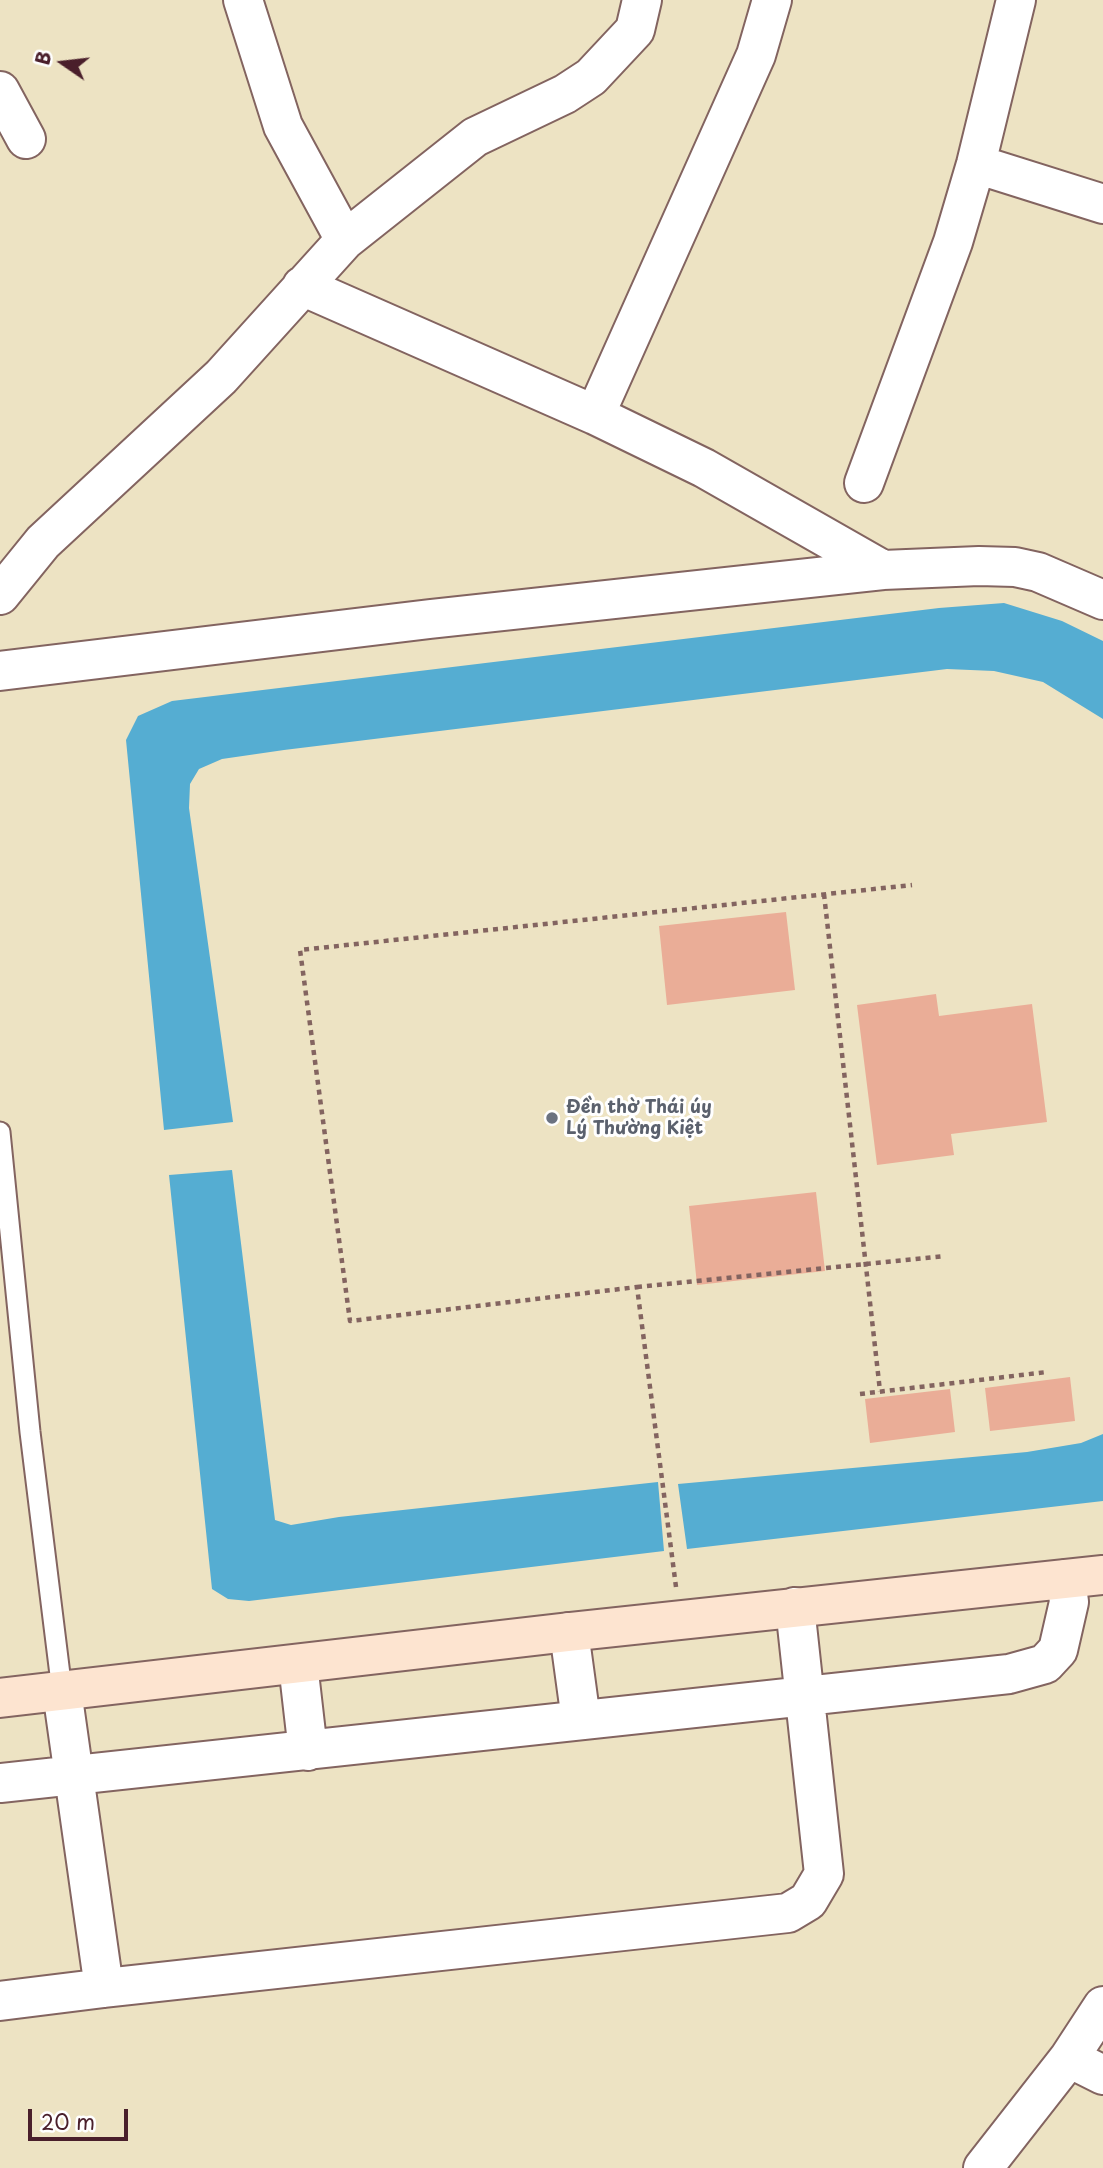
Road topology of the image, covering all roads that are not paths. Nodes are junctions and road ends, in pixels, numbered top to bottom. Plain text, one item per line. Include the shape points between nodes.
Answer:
1 (243, 0) edge
2 (642, 0) edge
3 (772, 0) edge
4 (1016, 0) edge
5 (0, 91) edge
6 (26, 139) dead end
7 (976, 164) junction
8 (1103, 204) edge
9 (345, 240) junction
10 (302, 286) junction
11 (595, 415) junction
12 (864, 483) dead end
13 (883, 570) junction
14 (0, 595) edge
15 (1103, 600) edge
16 (0, 671) edge
17 (0, 1132) edge
18 (1085, 1577) edge
19 (795, 1607) junction
20 (569, 1632) junction
21 (298, 1664) junction
22 (62, 1691) junction
23 (803, 1696) junction
24 (0, 1698) edge
25 (581, 1720) junction
26 (308, 1751) junction
27 (74, 1776) junction
28 (0, 1783) edge
29 (104, 1987) junction
30 (0, 2001) edge
31 (1103, 2006) edge
32 (1069, 2058) junction
33 (1103, 2075) edge
34 (983, 2168) edge

1 - 9 street via 283,125
2 - 9 street via 635,30 591,77 475,137
3 - 11 street via 756,55
4 - 7 street
5 - 6 street
7 - 8 street
7 - 12 street via 953,242
9 - 10 street
10 - 11 street
10 - 14 street via 221,377 43,542
11 - 13 street via 704,468
13 - 15 street via 1015,567
13 - 16 street
17 - 22 lane
18 - 19 street
18 - 23 street via 1069,1602 1058,1650 1045,1664 1009,1674
19 - 20 street
19 - 23 street
20 - 21 street
20 - 25 street
21 - 22 street
21 - 26 street
22 - 24 street
22 - 27 street
23 - 25 street
23 - 29 street via 824,1874 808,1901 788,1913
25 - 26 street
26 - 27 street
27 - 28 street
27 - 29 street
29 - 30 street
31 - 32 street
32 - 33 street
32 - 34 street

